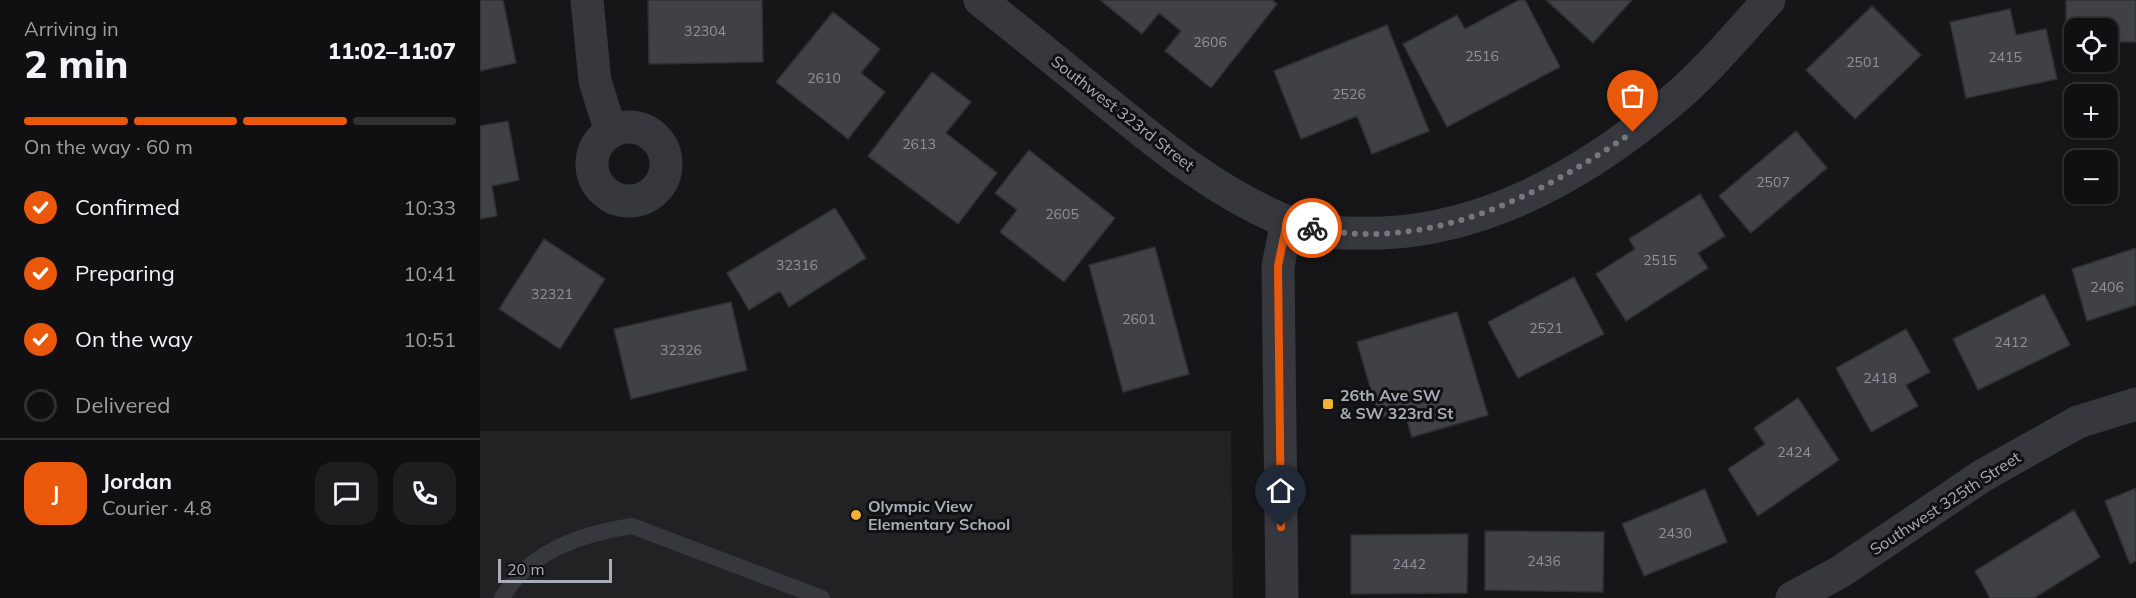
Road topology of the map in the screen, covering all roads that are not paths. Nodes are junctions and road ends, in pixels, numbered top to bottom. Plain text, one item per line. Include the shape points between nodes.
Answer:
1 (587, 0) edge
2 (980, 0) edge
3 (1769, 0) edge
4 (610, 132) dead end
5 (1287, 222) junction
6 (2136, 404) edge
7 (502, 598) edge
8 (822, 598) edge
9 (1282, 598) edge
10 (1792, 598) edge

1 - 4 street via 595,81
2 - 5 street, Southwest 323rd Street via 1171,155 1232,194
3 - 5 street, Southwest 323rd Street via 1714,61 1668,104 1591,161 1533,193 1453,224 1410,232 1327,231
5 - 9 street via 1278,266
6 - 10 street, Southwest 325th Street via 2078,422 1982,476 1840,572
7 - 8 lane via 513,578 552,550 602,531 632,526

